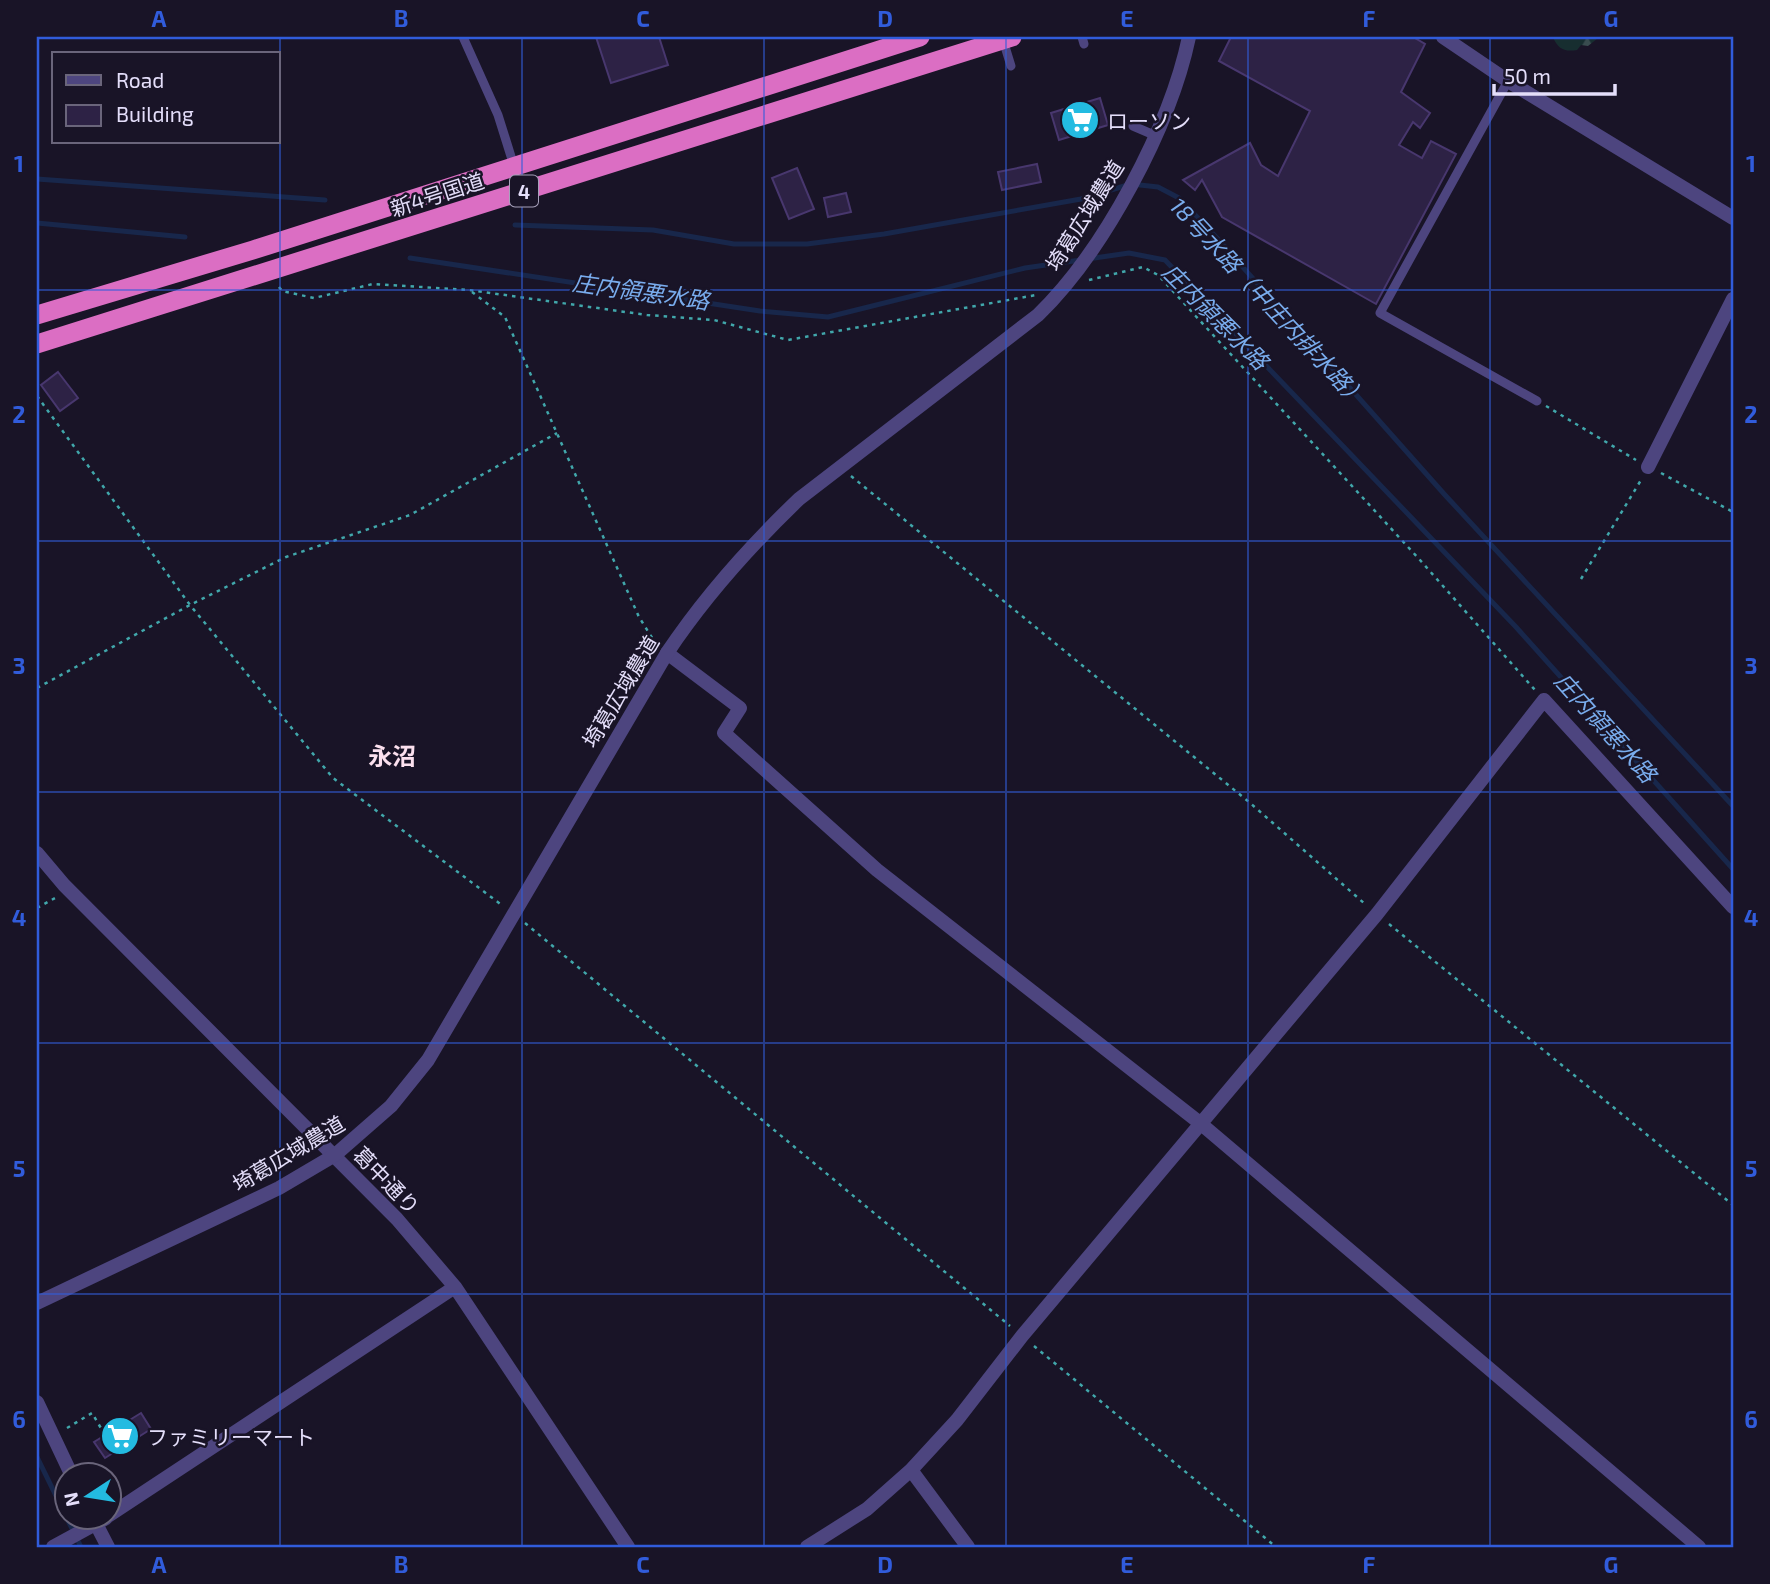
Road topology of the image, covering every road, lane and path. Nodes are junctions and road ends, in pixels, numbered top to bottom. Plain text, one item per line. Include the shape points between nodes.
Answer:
1 (463, 37) edge
2 (920, 37) edge
3 (1189, 37) edge
4 (1443, 37) edge
5 (1007, 38) edge
6 (1011, 66) dead end
7 (1508, 81) junction
8 (1133, 126) dead end
9 (1154, 135) junction
10 (514, 166) junction
11 (1733, 218) edge
12 (268, 272) junction
13 (1071, 279) junction
14 (469, 290) junction
15 (1733, 299) edge
16 (1050, 303) junction
17 (37, 315) edge
18 (37, 344) edge
19 (37, 396) edge
20 (1537, 401) dead end
21 (557, 433) junction
22 (840, 466) junction
23 (1648, 467) joint
24 (1581, 579) dead end
25 (190, 605) junction
26 (667, 653) junction
27 (37, 688) edge
28 (1544, 700) junction
29 (37, 853) edge
30 (67, 887) junction
31 (1733, 907) edge
32 (37, 908) edge
33 (513, 914) junction
34 (1377, 914) junction
35 (1200, 1123) junction
36 (335, 1155) junction
37 (1733, 1205) edge
38 (455, 1287) junction
39 (37, 1303) edge
40 (1022, 1336) junction
41 (37, 1402) edge
42 (67, 1428) dead end
43 (105, 1435) dead end
44 (66, 1462) edge
45 (911, 1470) junction
46 (122, 1505) edge
47 (79, 1532) edge
48 (59, 1544) edge
49 (628, 1547) edge
50 (807, 1547) edge
51 (968, 1547) edge
52 (1276, 1547) edge
53 (1699, 1547) edge

1 - 10 lane via 498,115
2 - 10 highway, 新4号国道 / 4
3 - 9 street, 埼葛広域農道
4 - 7 street
5 - 6 lane
5 - 12 highway, 新4号国道 / 4
7 - 11 street
7 - 20 lane via 1380,313
8 - 9 lane
9 - 13 street, 埼葛広域農道 via 1116,210
10 - 17 highway, 新4号国道 / 4
12 - 14 path via 282,291 314,298 373,284
12 - 18 highway, 新4号国道 / 4
13 - 16 street, 埼葛広域農道
13 - 28 path via 1143,267 1158,275
14 - 16 path via 714,320 788,340 1040,295
14 - 21 path via 505,317
15 - 23 street
16 - 22 street, 埼葛広域農道
19 - 25 path
21 - 25 path via 410,515 286,557
21 - 26 path via 639,617 651,640
22 - 26 street, 埼葛広域農道 via 769,528 697,608
22 - 34 path via 1249,802
23 - 24 path
25 - 27 path
25 - 33 path via 333,778
26 - 33 street, 埼葛広域農道
26 - 35 street via 740,708 724,733 877,870
28 - 31 street
28 - 34 street
29 - 30 street, 葛中通り
30 - 32 path
30 - 36 street, 葛中通り
33 - 36 street, 埼葛広域農道 via 410,1086
33 - 40 path
34 - 35 street
34 - 37 path
35 - 40 street
35 - 53 street
36 - 38 street, 葛中通り
36 - 39 street, 埼葛広域農道 via 279,1188
38 - 46 street
38 - 49 street, 葛中通り
40 - 45 street via 957,1420
40 - 52 path
41 - 44 street
42 - 43 path via 92,1413
45 - 50 street via 867,1509
45 - 51 street
47 - 48 street

